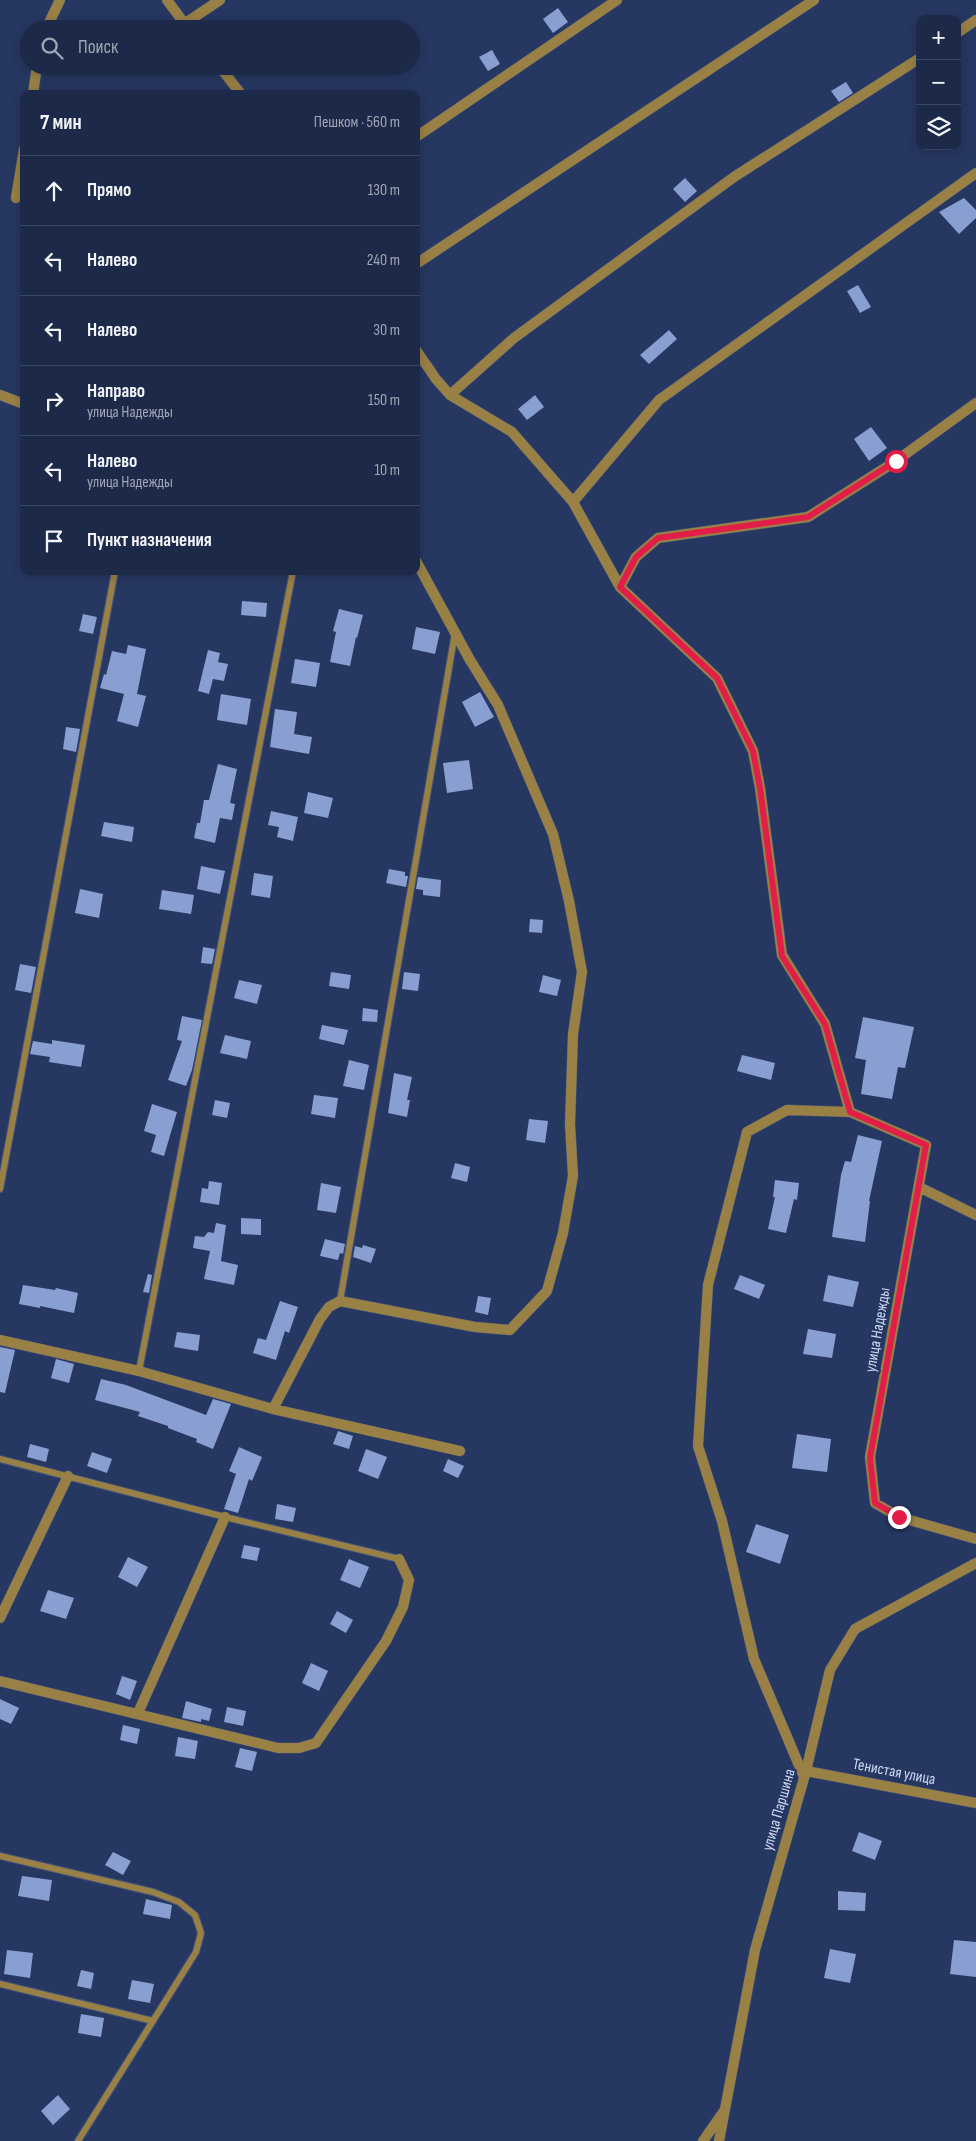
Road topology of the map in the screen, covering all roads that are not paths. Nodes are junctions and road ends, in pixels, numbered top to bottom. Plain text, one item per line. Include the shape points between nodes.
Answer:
1 (60, 0) edge
2 (166, 0) edge
3 (220, 0) edge
4 (617, 0) edge
5 (814, 0) edge
6 (50, 20) edge
7 (181, 20) edge
8 (194, 20) edge
9 (976, 20) edge
10 (961, 30) edge
11 (917, 60) edge
12 (35, 75) edge
13 (226, 75) edge
14 (33, 90) edge
15 (238, 90) edge
16 (420, 134) edge
17 (976, 173) edge
18 (20, 174) edge
19 (16, 198) dead end
20 (420, 261) edge
21 (420, 356) edge
22 (0, 395) edge
23 (450, 395) junction
24 (20, 402) edge
25 (976, 403) edge
26 (573, 502) junction
27 (420, 568) edge
28 (114, 575) edge
29 (292, 575) edge
30 (620, 587) junction
31 (455, 632) junction
32 (850, 1112) junction
33 (919, 1187) junction
34 (0, 1189) edge
35 (976, 1215) edge
36 (340, 1301) junction
37 (0, 1340) edge
38 (139, 1371) junction
39 (273, 1409) junction
40 (460, 1451) dead end
41 (0, 1460) edge
42 (68, 1476) junction
43 (225, 1518) junction
44 (976, 1540) edge
45 (399, 1559) joint
46 (976, 1563) edge
47 (0, 1618) edge
48 (0, 1681) edge
49 (138, 1713) junction
50 (805, 1774) junction
51 (976, 1803) edge
52 (0, 1856) edge
53 (0, 1984) edge
54 (153, 2021) junction
55 (727, 2108) junction
56 (78, 2141) edge
57 (703, 2141) edge
58 (719, 2141) edge

1 - 6 street
2 - 7 street
3 - 8 street
4 - 16 street
5 - 20 street
9 - 10 street
11 - 23 street via 734,177 514,338
12 - 14 street
13 - 15 street
17 - 26 street via 659,400
18 - 19 street
21 - 23 street
22 - 24 street
23 - 26 street via 512,432
25 - 30 street via 896,461 808,517 658,538 636,557
26 - 30 street
27 - 31 street
28 - 34 lane
29 - 38 lane
30 - 32 street via 717,678 753,751 782,956 825,1024
31 - 36 lane
31 - 36 street via 498,705 553,834 569,901 582,972 573,1034 570,1124 573,1176 563,1233 547,1291 510,1330 475,1327
32 - 33 street, улица Надежды via 926,1145
32 - 50 street via 787,1110 747,1132 708,1284 698,1446 722,1521 754,1659
33 - 35 street
33 - 44 street, улица Надежды via 870,1458 875,1503 899,1517
36 - 39 street via 329,1307 320,1319
37 - 38 street
38 - 39 street
39 - 40 street
41 - 42 lane
42 - 43 lane
42 - 47 street
43 - 45 lane
43 - 49 street
45 - 49 street via 409,1580 403,1607 386,1641 316,1743 299,1748 278,1748
46 - 50 street, улица Паршина via 855,1628 830,1670
48 - 49 street
50 - 51 street, Тенистая улица
50 - 55 street, улица Паршина via 756,1950
52 - 54 lane via 154,1892 179,1902 195,1915 201,1933 196,1952
53 - 54 lane
54 - 56 lane
55 - 57 street
55 - 58 street, улица Паршина

